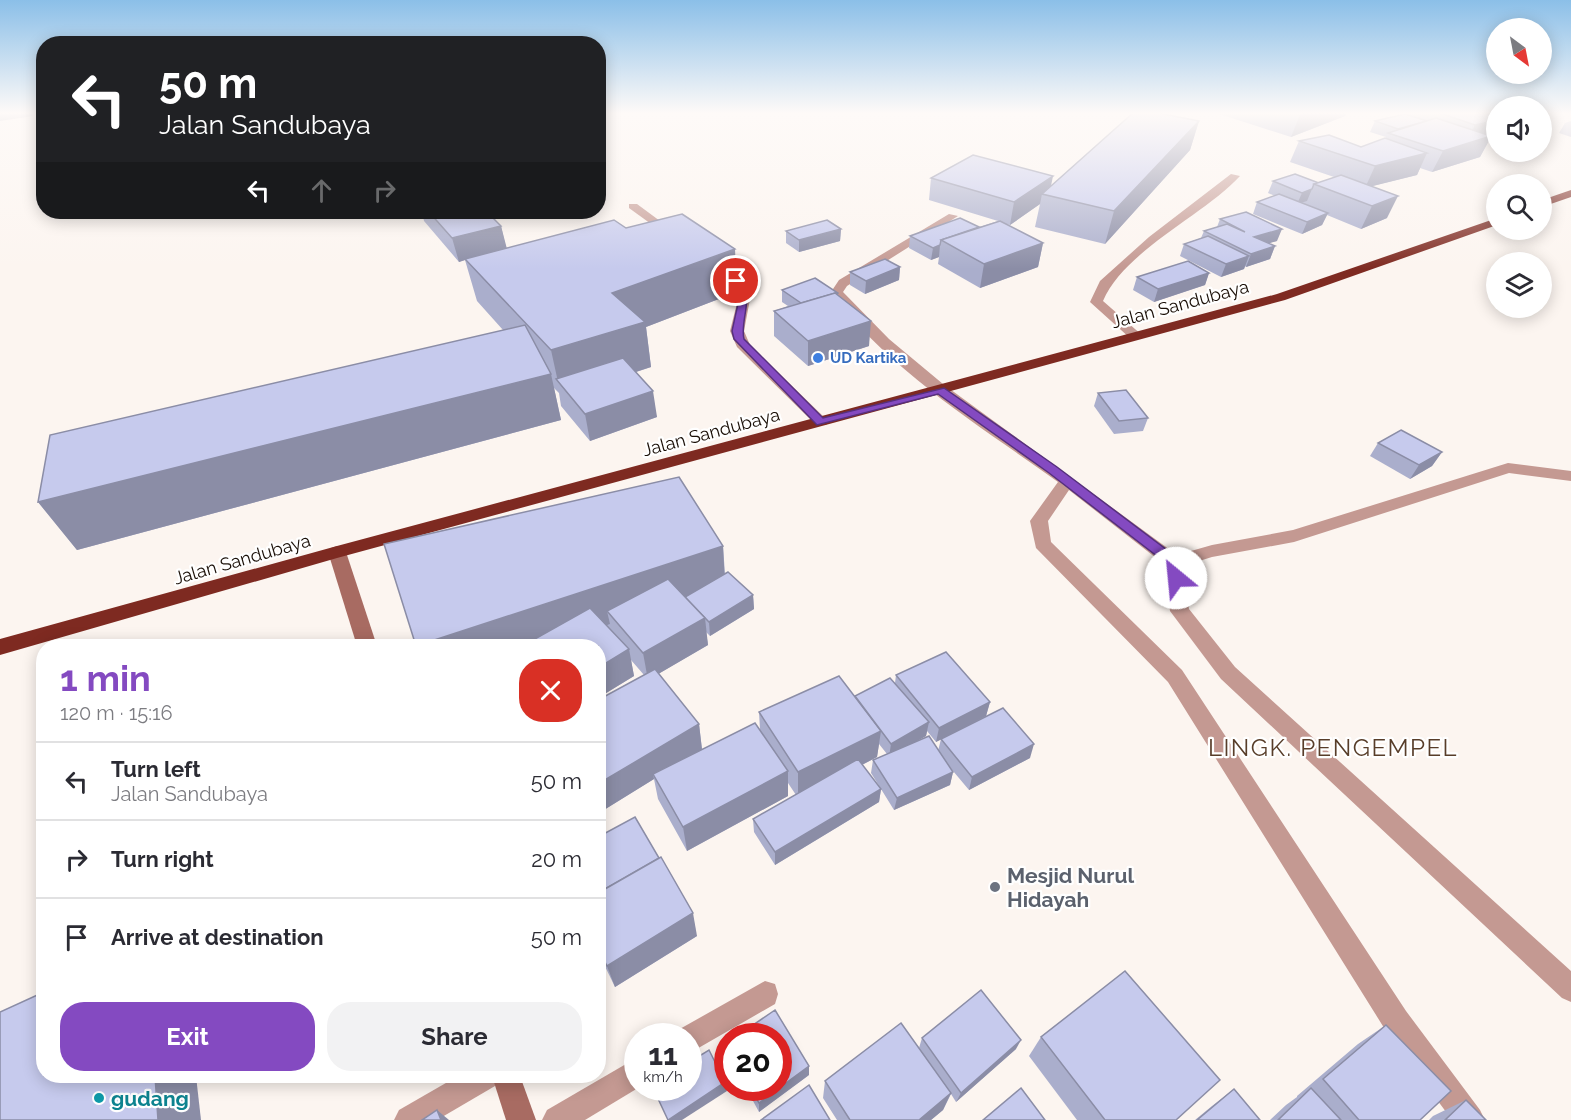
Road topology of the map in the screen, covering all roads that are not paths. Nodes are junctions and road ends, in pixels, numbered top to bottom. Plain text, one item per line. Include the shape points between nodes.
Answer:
1 (1235, 176) dead end
2 (1571, 193) edge
3 (1552, 200) edge
4 (633, 206) dead end
5 (953, 216) dead end
6 (1486, 225) edge
7 (680, 240) edge
8 (708, 261) edge
9 (1136, 336) junction
10 (940, 390) junction
11 (821, 422) junction
12 (1060, 476) junction
13 (1571, 476) edge
14 (337, 552) junction
15 (1174, 562) junction
16 (365, 639) edge
17 (0, 647) edge
18 (1571, 989) edge
19 (765, 994) dead end
20 (702, 1032) edge
21 (624, 1079) edge
22 (473, 1083) edge
23 (508, 1083) edge
24 (409, 1120) edge
25 (521, 1120) edge
26 (557, 1120) edge
27 (1470, 1120) edge

1 - 9 street via 1153,239 1104,284 1096,302
2 - 3 highway
4 - 7 street
5 - 10 street via 843,283 837,292 852,311
6 - 9 highway, Jalan Sandubaya via 1281,297
8 - 11 street via 740,287 744,299 737,331 744,347
9 - 10 highway, Jalan Sandubaya
10 - 11 highway, Jalan Sandubaya
10 - 12 street
11 - 14 highway, Jalan Sandubaya
12 - 15 street
12 - 27 street via 1039,521 1042,544 1175,676 1396,1021
13 - 15 street via 1508,468 1294,536
14 - 16 street
14 - 17 highway, Jalan Sandubaya
15 - 18 street via 1180,611 1228,673
19 - 20 street
21 - 26 street
22 - 24 street
23 - 25 street

